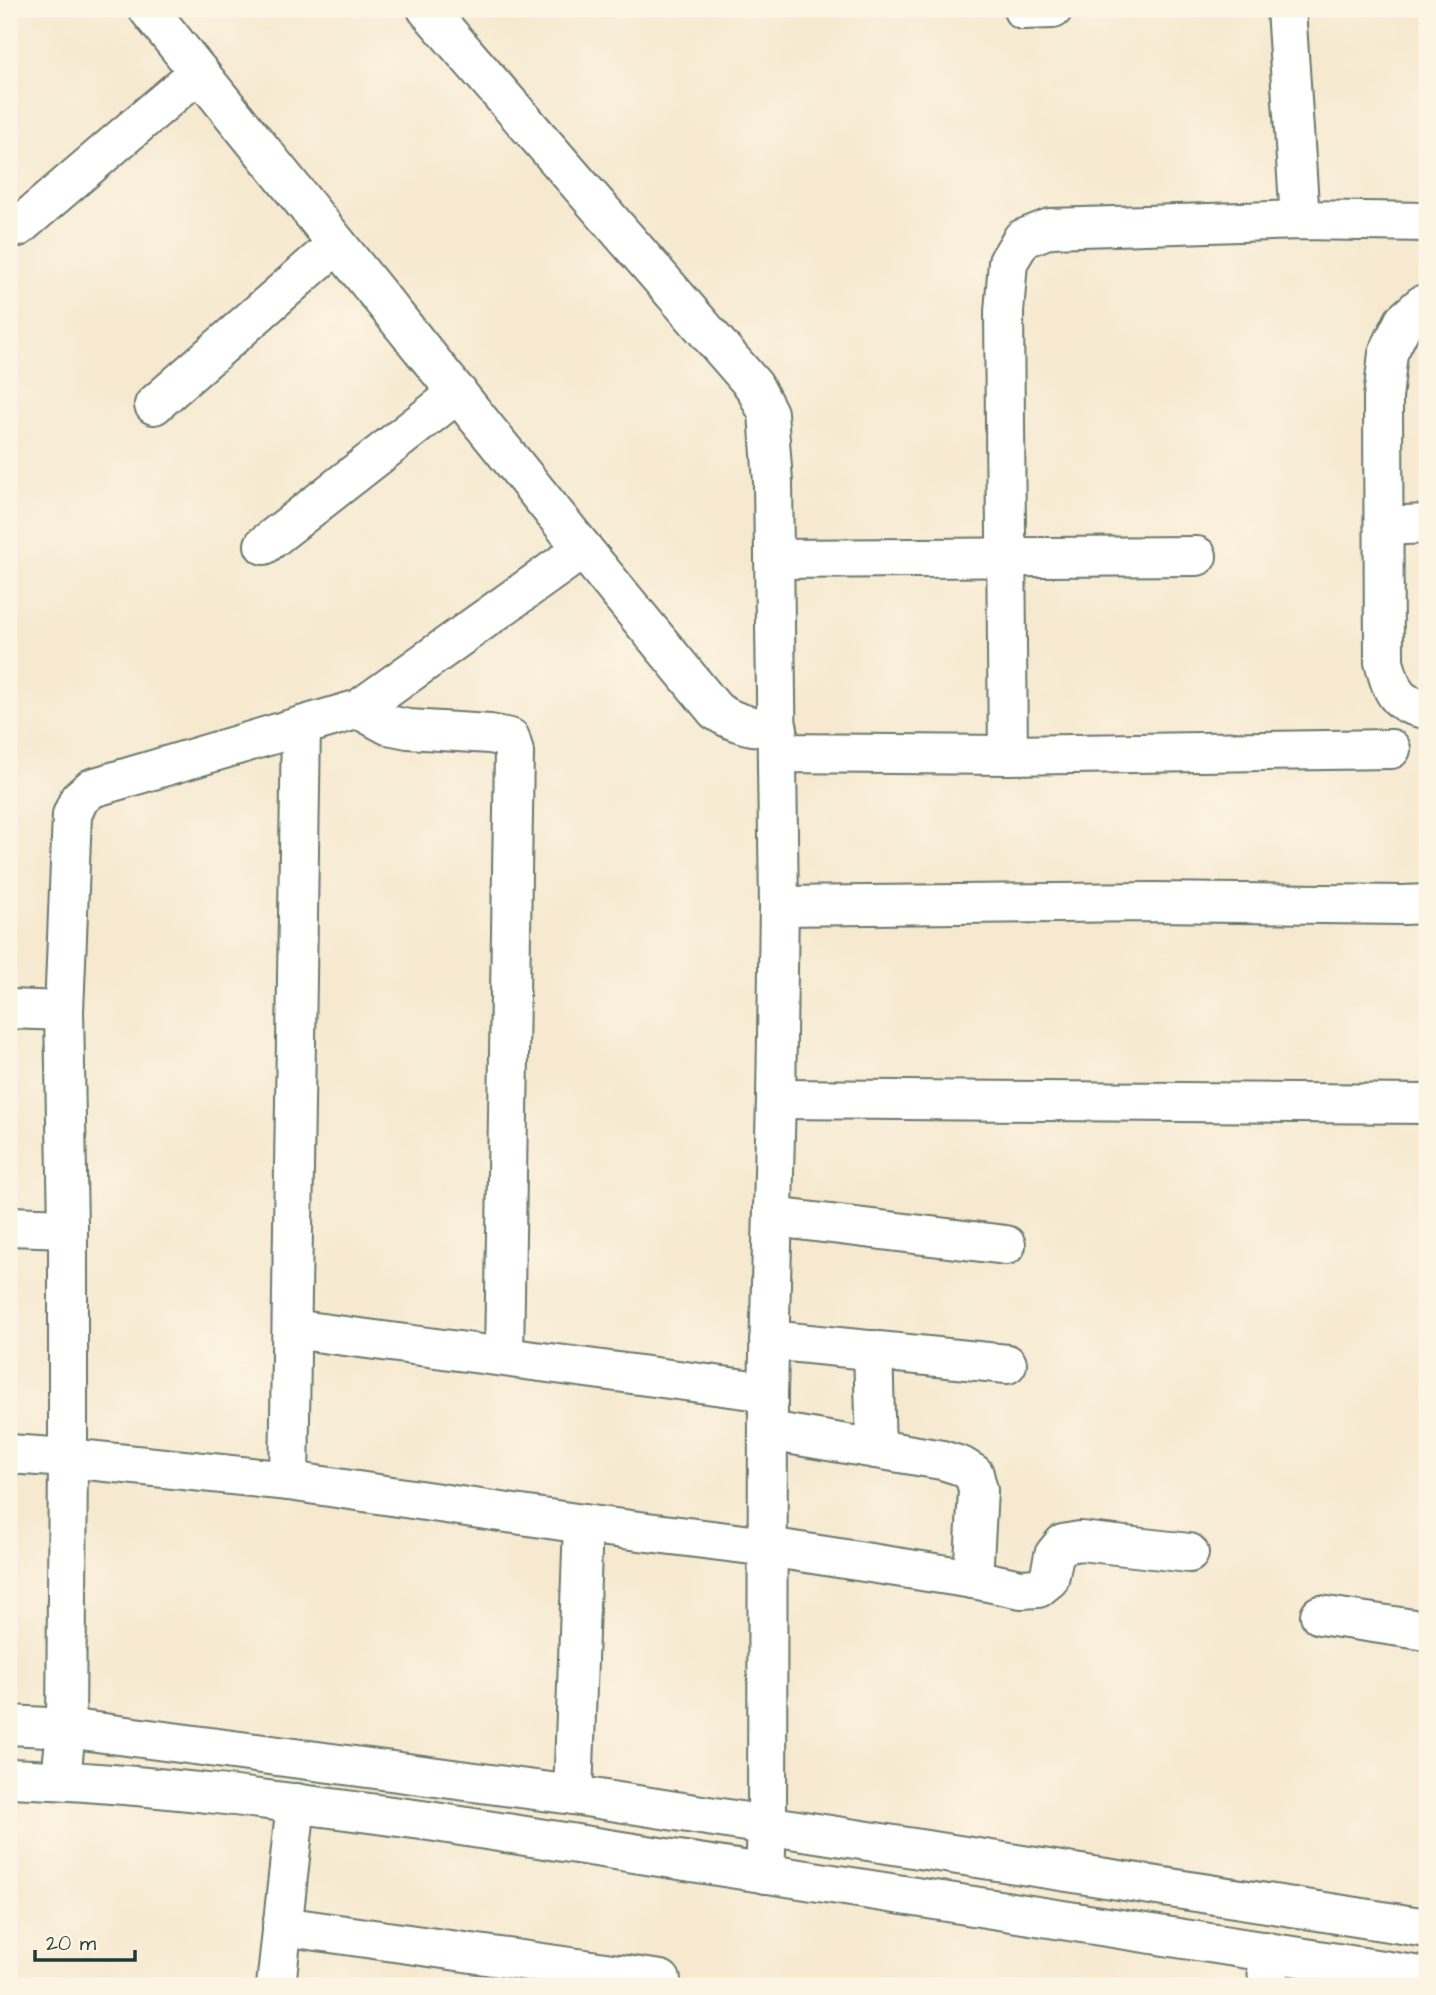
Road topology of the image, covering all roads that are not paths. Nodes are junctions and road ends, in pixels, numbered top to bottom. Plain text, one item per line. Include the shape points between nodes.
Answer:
1 (148, 9) edge
2 (427, 9) edge
3 (1286, 9) edge
4 (199, 72) junction
5 (1300, 220) junction
6 (1427, 222) edge
7 (18, 227) dead end
8 (337, 244) junction
9 (1427, 303) edge
10 (458, 393) junction
11 (154, 405) dead end
12 (1427, 524) edge
13 (1384, 526) junction
14 (264, 545) dead end
15 (583, 549) junction
16 (1198, 556) dead end
17 (1005, 558) junction
18 (774, 559) junction
19 (359, 709) junction
20 (1427, 709) edge
21 (301, 726) junction
22 (778, 741) junction
23 (1391, 749) dead end
24 (1007, 755) junction
25 (1427, 904) edge
26 (779, 905) junction
27 (9, 1009) edge
28 (64, 1011) junction
29 (776, 1099) junction
30 (1427, 1104) edge
31 (773, 1217) junction
32 (9, 1226) edge
33 (68, 1228) junction
34 (1006, 1245) dead end
35 (292, 1329) junction
36 (769, 1340) junction
37 (873, 1350) junction
38 (503, 1356) junction
39 (1007, 1364) dead end
40 (768, 1392) junction
41 (769, 1431) junction
42 (876, 1449) junction
43 (9, 1454) edge
44 (68, 1458) junction
45 (289, 1481) junction
46 (583, 1524) junction
47 (768, 1547) junction
48 (1189, 1553) dead end
49 (973, 1579) junction
50 (1320, 1615) dead end
51 (1427, 1630) edge
52 (9, 1725) edge
53 (65, 1728) junction
54 (9, 1778) edge
55 (61, 1780) junction
56 (573, 1795) junction
57 (296, 1803) junction
58 (767, 1826) junction
59 (765, 1874) junction
60 (282, 1926) junction
61 (1427, 1928) edge
62 (1267, 1968) edge
63 (1427, 1977) edge
64 (661, 1980) dead end
65 (276, 1986) edge

1 - 4 street
2 - 18 street via 754,386 768,414
3 - 5 street
4 - 7 street
4 - 8 street
5 - 6 street
5 - 17 street via 1050,228 1022,239 1008,262 1004,312
8 - 10 street
8 - 11 street
9 - 13 street via 1405,321 1388,353 1383,398
10 - 14 street
10 - 15 street
12 - 13 street
13 - 20 street via 1384,662 1392,690 1411,707
15 - 19 street
15 - 22 street via 716,711
16 - 17 street
17 - 18 street
17 - 24 street
18 - 22 street
19 - 21 street
19 - 38 street via 387,725 510,738 514,752
21 - 28 street via 92,788 79,799 72,815
21 - 35 street
22 - 24 street
22 - 26 street
23 - 24 street
25 - 26 street
26 - 29 street
27 - 28 street
28 - 33 street
29 - 30 street
29 - 31 street
31 - 34 street
31 - 36 street
32 - 33 street
33 - 44 street
35 - 38 street
35 - 45 street
36 - 37 street
36 - 40 street
37 - 39 street
37 - 42 street
38 - 40 street
40 - 41 street
41 - 42 street
41 - 47 street
42 - 49 street via 942,1460 974,1474 978,1490
43 - 44 street
44 - 45 street
44 - 53 street
45 - 46 street
46 - 47 street
46 - 56 street
47 - 49 street
47 - 58 street
48 - 49 street via 1080,1541 1063,1544 1054,1555 1049,1579 1038,1588
50 - 51 street
52 - 53 street
53 - 55 street
53 - 56 street
54 - 55 street
55 - 57 street
56 - 58 street
57 - 59 street
57 - 60 street
58 - 59 street
58 - 61 street
59 - 62 street
60 - 64 street
60 - 65 street
62 - 63 street

